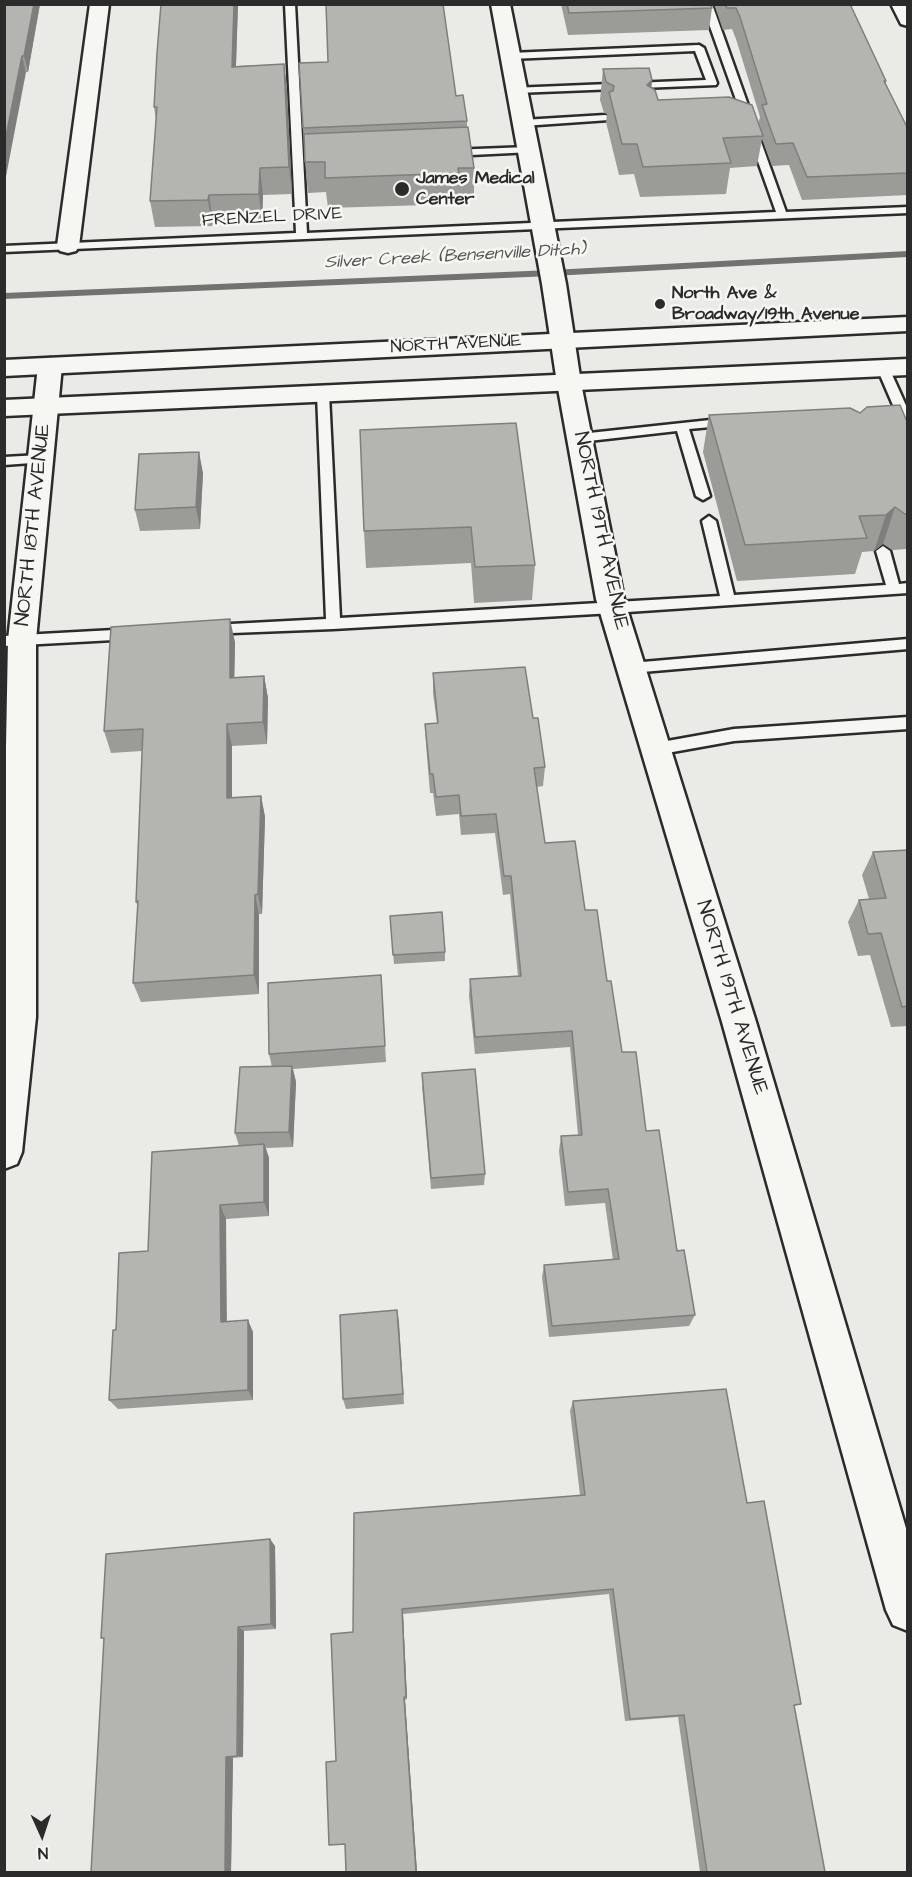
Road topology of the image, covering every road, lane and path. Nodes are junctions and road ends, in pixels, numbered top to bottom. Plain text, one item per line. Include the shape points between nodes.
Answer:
1 (100, 4) edge
2 (291, 4) edge
3 (500, 4) edge
4 (707, 4) edge
5 (900, 4) edge
6 (908, 20) edge
7 (510, 56) junction
8 (516, 90) junction
9 (605, 118) dead end
10 (523, 123) junction
11 (528, 150) junction
12 (438, 153) edge
13 (908, 210) edge
14 (782, 215) junction
15 (542, 225) junction
16 (302, 235) junction
17 (68, 246) junction
18 (4, 249) edge
19 (908, 324) edge
20 (562, 340) junction
21 (50, 366) junction
22 (908, 367) edge
23 (4, 368) edge
24 (883, 368) junction
25 (569, 383) junction
26 (323, 394) junction
27 (46, 406) junction
28 (4, 408) edge
29 (742, 421) edge
30 (682, 426) junction
31 (908, 426) edge
32 (580, 438) junction
33 (40, 459) junction
34 (4, 461) edge
35 (703, 496) dead end
36 (709, 521) dead end
37 (883, 551) edge
38 (901, 588) edge
39 (728, 600) junction
40 (613, 609) junction
41 (333, 624) junction
42 (202, 631) edge
43 (142, 634) edge
44 (13, 640) edge
45 (908, 644) edge
46 (631, 668) junction
47 (13, 699) edge
48 (908, 723) edge
49 (656, 749) junction
50 (4, 1152) edge
51 (908, 1610) edge

1 - 17 street
2 - 16 lane via 304,159
3 - 7 street, NORTH 19TH AVENUE
4 - 14 lane via 747,130
5 - 6 street
7 - 8 street, NORTH 19TH AVENUE
7 - 8 lane via 699,48 713,88
8 - 10 street, NORTH 19TH AVENUE
9 - 10 lane
10 - 11 street, NORTH 19TH AVENUE
11 - 12 lane
11 - 15 street, NORTH 19TH AVENUE
13 - 14 lane, FRENZEL DRIVE
14 - 15 lane, FRENZEL DRIVE
15 - 16 lane, FRENZEL DRIVE
15 - 20 street, NORTH 19TH AVENUE
16 - 17 lane, FRENZEL DRIVE
17 - 18 lane, FRENZEL DRIVE
19 - 20 street, NORTH AVENUE
20 - 21 street, NORTH AVENUE
20 - 25 street, NORTH 19TH AVENUE
21 - 23 street, NORTH AVENUE
21 - 27 street, NORTH 18TH AVENUE
22 - 24 street
24 - 25 street
24 - 31 lane via 894,407
25 - 26 street
25 - 32 street, NORTH 19TH AVENUE
26 - 27 street
26 - 41 lane
27 - 28 street
27 - 33 street, NORTH 18TH AVENUE
29 - 30 lane
30 - 32 lane
30 - 35 lane
32 - 40 street, NORTH 19TH AVENUE
33 - 34 lane
33 - 44 street, NORTH 18TH AVENUE
36 - 39 lane
37 - 38 lane
38 - 39 lane
39 - 40 lane
40 - 41 lane
40 - 46 street, NORTH 19TH AVENUE
41 - 42 lane
43 - 44 lane
44 - 47 street, NORTH 18TH AVENUE
45 - 46 lane
46 - 49 street, NORTH 19TH AVENUE
47 - 50 street, NORTH 18TH AVENUE via 19,1017
48 - 49 lane via 734,735
49 - 51 street, NORTH 19TH AVENUE via 746,1045

